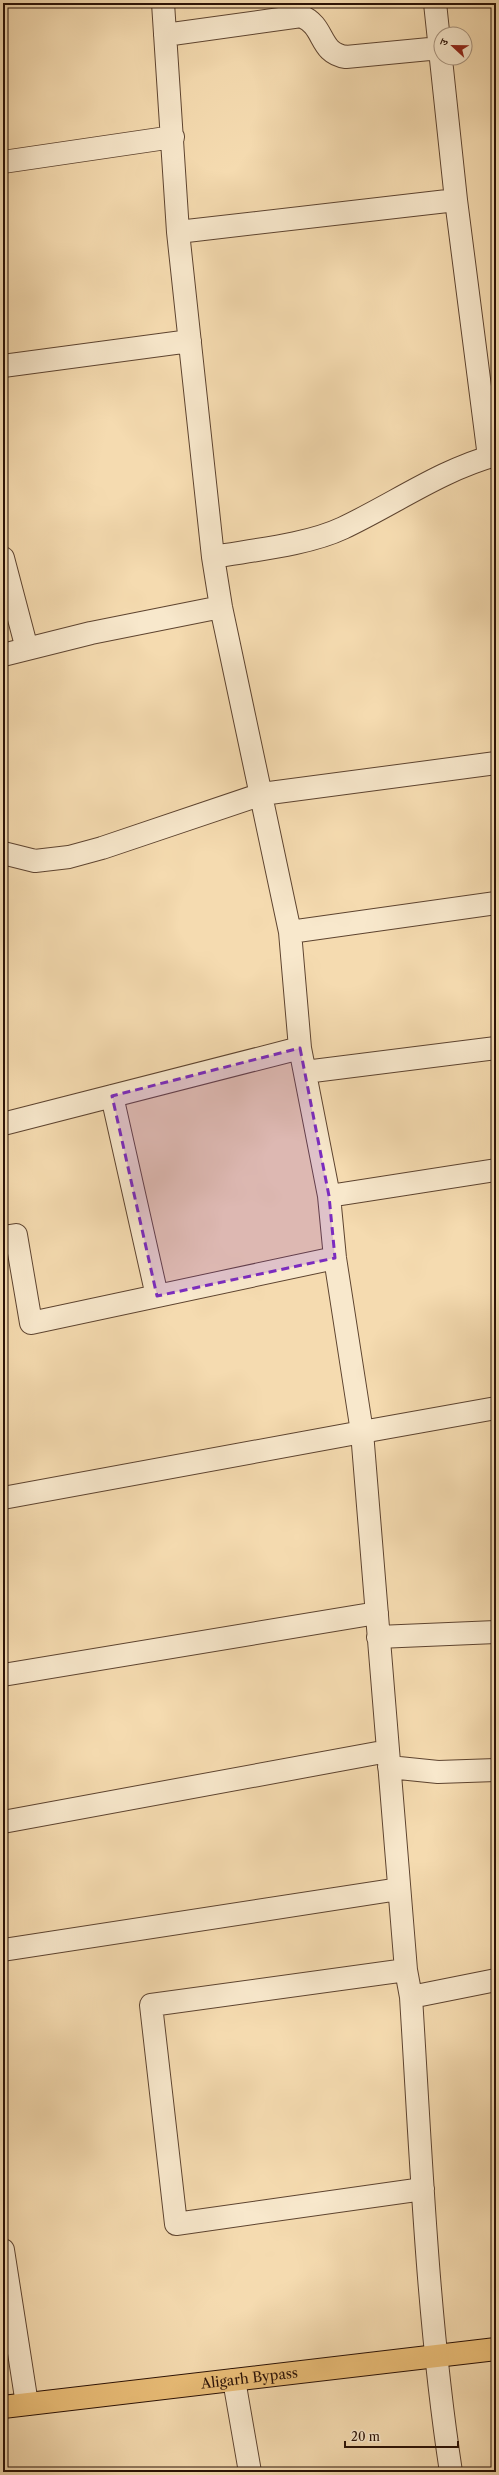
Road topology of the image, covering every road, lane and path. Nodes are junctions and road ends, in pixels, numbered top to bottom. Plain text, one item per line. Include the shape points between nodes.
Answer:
1 (163, 3) edge
2 (435, 3) edge
3 (438, 26) edge
4 (165, 35) junction
5 (433, 49) edge
6 (442, 66) edge
7 (173, 137) junction
8 (3, 162) edge
9 (456, 200) junction
10 (178, 232) junction
11 (190, 341) junction
12 (3, 366) edge
13 (492, 456) edge
14 (213, 557) junction
15 (3, 558) edge
16 (221, 606) junction
17 (27, 649) junction
18 (3, 655) edge
19 (496, 763) edge
20 (262, 794) junction
21 (3, 853) edge
22 (496, 903) edge
23 (290, 932) junction
24 (300, 1048) junction
25 (496, 1048) edge
26 (305, 1072) junction
27 (112, 1096) junction
28 (3, 1124) edge
29 (496, 1170) edge
30 (329, 1196) junction
31 (3, 1237) edge
32 (335, 1258) junction
33 (157, 1296) junction
34 (496, 1408) edge
35 (362, 1432) junction
36 (3, 1498) edge
37 (377, 1613) junction
38 (496, 1632) edge
39 (378, 1637) junction
40 (3, 1675) edge
41 (388, 1759) junction
42 (496, 1770) edge
43 (3, 1822) edge
44 (399, 1889) junction
45 (3, 1950) edge
46 (406, 1970) junction
47 (496, 1980) edge
48 (411, 1996) junction
49 (423, 2189) junction
50 (3, 2250) edge
51 (496, 2349) edge
52 (436, 2356) junction
53 (234, 2380) junction
54 (28, 2404) junction
55 (3, 2407) edge
56 (250, 2472) edge
57 (451, 2472) edge

1 - 4 street
2 - 3 street
4 - 5 street via 301,16 312,20 327,48 336,56
4 - 7 street
6 - 9 street
7 - 8 street
7 - 10 street
9 - 10 street
9 - 13 street
10 - 11 street
11 - 12 street
11 - 14 street
13 - 14 street via 427,482 342,528 284,546
14 - 16 street
15 - 17 street
16 - 17 street
16 - 20 street
17 - 18 street
19 - 20 street
20 - 21 street via 68,857 35,861
20 - 23 street
22 - 23 street
23 - 24 street
24 - 26 street
24 - 27 street
25 - 26 street
26 - 30 street
27 - 28 street
27 - 33 street
29 - 30 street
30 - 32 street
31 - 33 street via 16,1234 31,1323
32 - 33 street
32 - 35 street
34 - 35 street
35 - 36 street
35 - 37 street
37 - 39 street
37 - 40 street
38 - 39 street
39 - 41 street
41 - 42 street via 438,1772
41 - 43 street
41 - 44 street
44 - 45 street
44 - 46 street
46 - 48 street
46 - 49 street via 151,2005 176,2224
47 - 48 street
48 - 49 street
49 - 52 street
50 - 54 street
51 - 52 highway, Aligarh Bypass
52 - 53 highway, Aligarh Bypass
52 - 57 street
53 - 54 highway, Aligarh Bypass
53 - 56 street
54 - 55 highway, Aligarh Bypass

